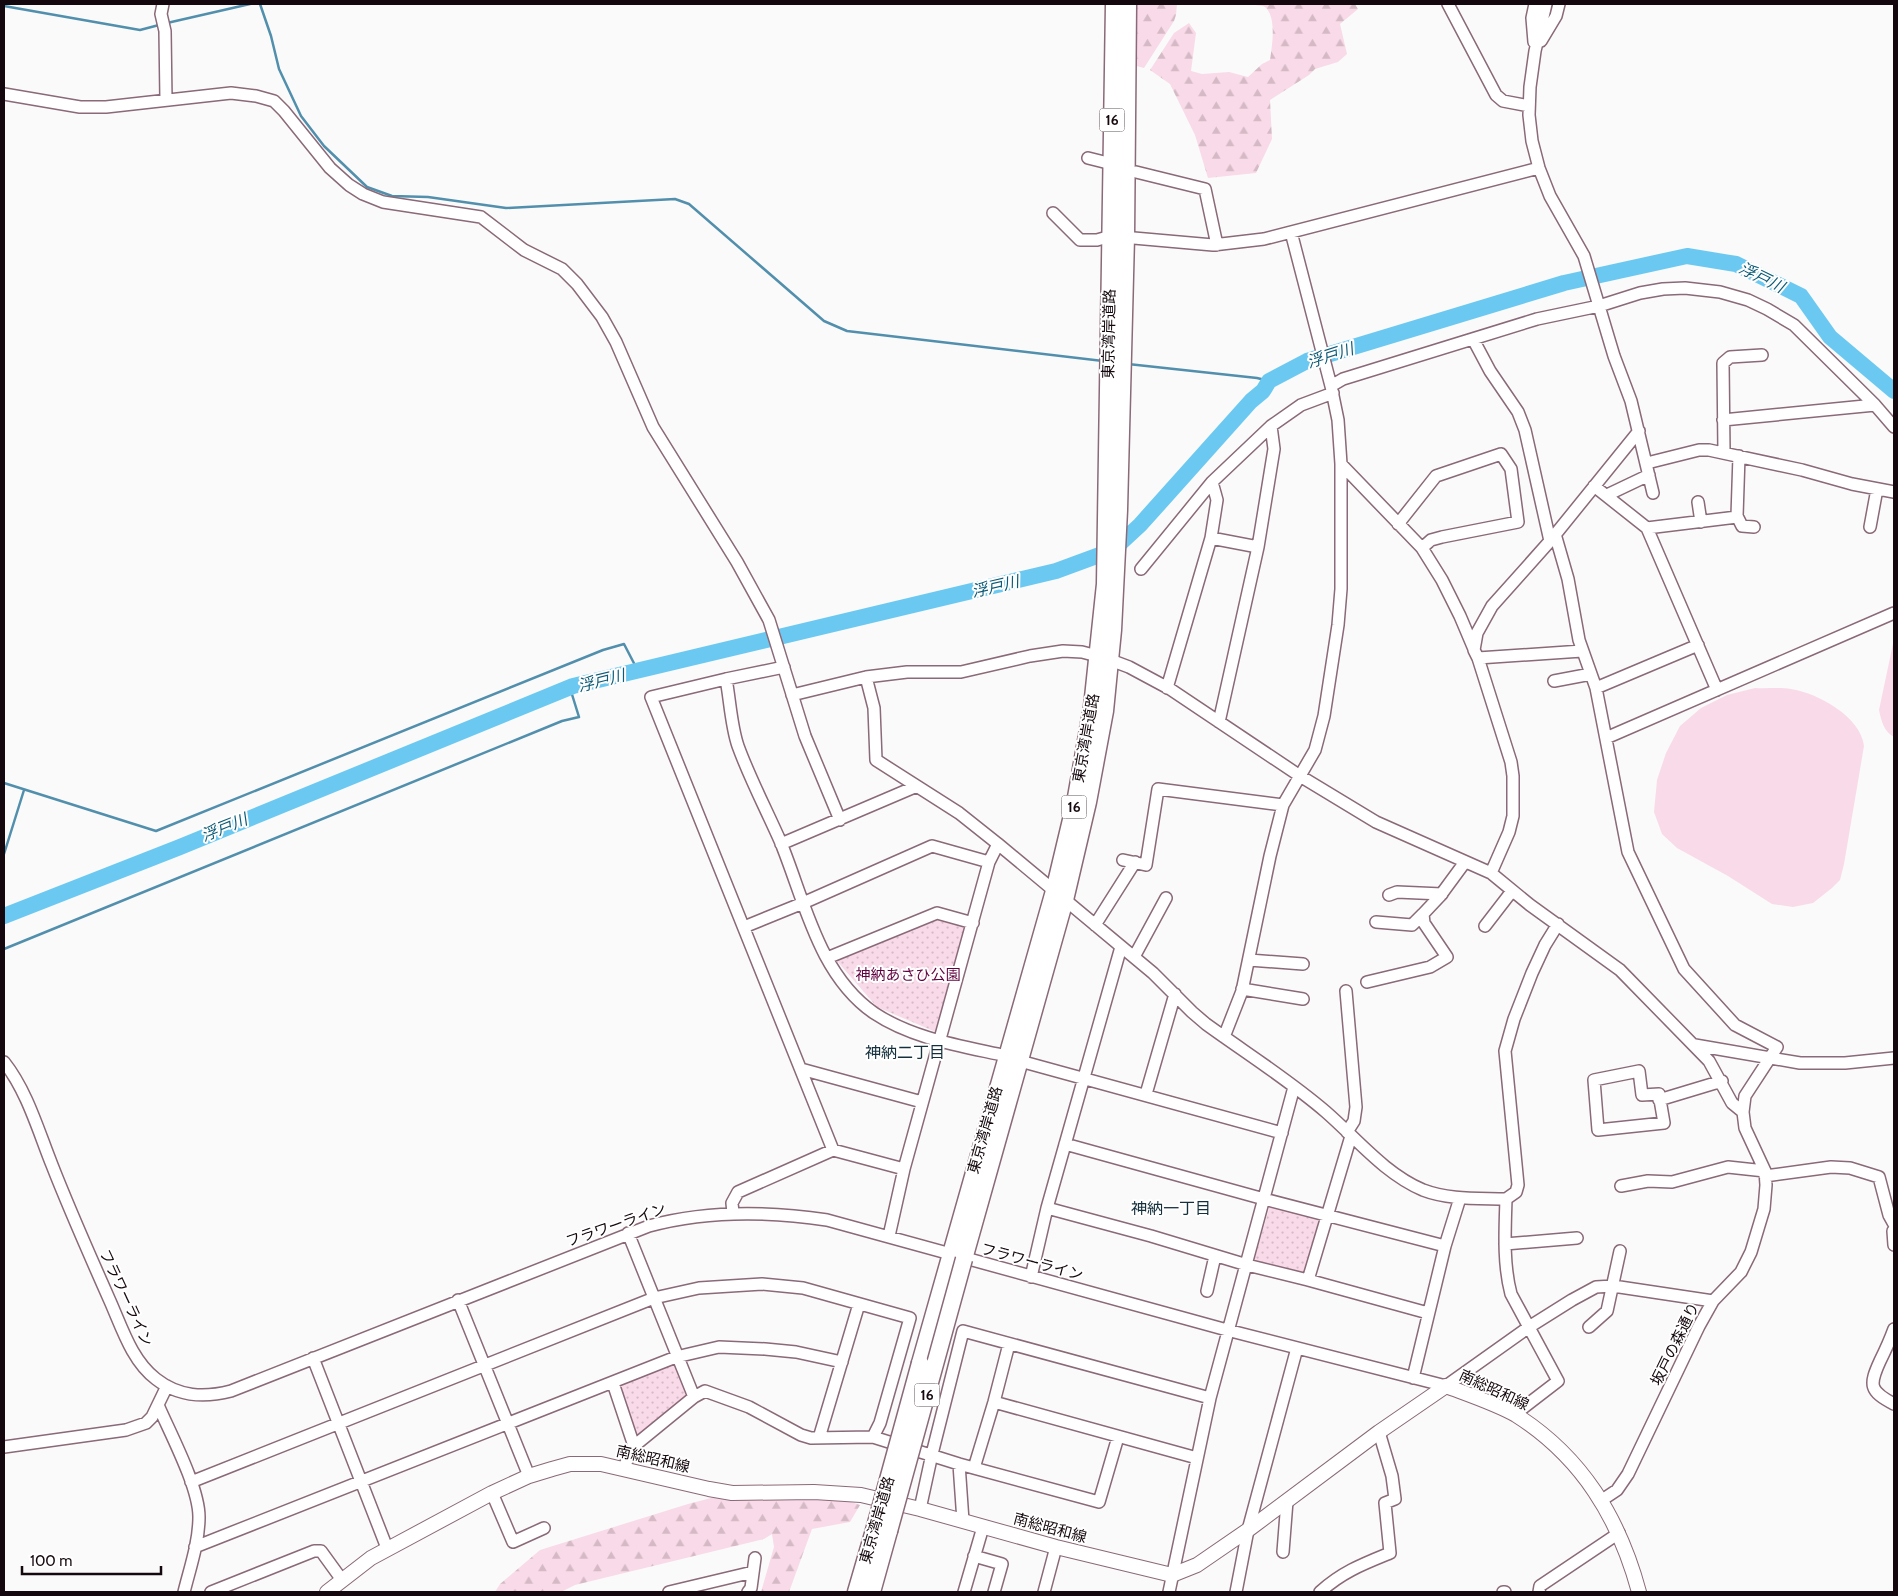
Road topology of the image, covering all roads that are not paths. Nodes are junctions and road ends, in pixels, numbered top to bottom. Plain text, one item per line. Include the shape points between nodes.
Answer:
1 (163, 4) edge
2 (1114, 4) edge
3 (1128, 4) edge
4 (1448, 4) edge
5 (1535, 4) edge
6 (1546, 4) edge
7 (1560, 4) edge
8 (1535, 51) junction
9 (4, 94) edge
10 (166, 100) junction
11 (1529, 106) junction
12 (1088, 158) dead end
13 (1104, 162) dead end
14 (1539, 168) junction
15 (1136, 172) dead end
16 (1053, 213) dead end
17 (1291, 232) junction
18 (1118, 237) junction
19 (1217, 245) junction
20 (1600, 306) junction
21 (1473, 339) junction
22 (1762, 355) dead end
23 (1332, 390) junction
24 (1875, 405) junction
25 (1723, 420) junction
26 (1271, 426) junction
27 (1894, 427) edge
28 (1639, 431) junction
29 (1724, 452) junction
30 (1739, 456) junction
31 (1647, 463) junction
32 (1341, 464) junction
33 (1649, 475) junction
34 (1212, 482) junction
35 (1594, 486) junction
36 (1877, 489) junction
37 (1894, 492) edge
38 (1654, 493) dead end
39 (1607, 495) junction
40 (1698, 502) dead end
41 (1737, 517) junction
42 (1701, 522) junction
43 (1398, 524) junction
44 (1754, 527) dead end
45 (1870, 527) dead end
46 (1647, 528) junction
47 (1553, 537) junction
48 (1211, 538) junction
49 (1258, 547) junction
50 (1422, 548) junction
51 (1141, 569) dead end
52 (1894, 613) edge
53 (1698, 645) junction
54 (1582, 651) junction
55 (1476, 654) junction
56 (1104, 658) junction
57 (783, 664) junction
58 (1591, 674) junction
59 (866, 678) junction
60 (726, 679) junction
61 (1554, 681) dead end
62 (1167, 688) junction
63 (1596, 688) junction
64 (1717, 690) junction
65 (792, 695) junction
66 (1220, 722) junction
67 (1606, 738) junction
68 (1300, 776) junction
69 (917, 786) junction
70 (1283, 805) junction
71 (840, 820) junction
72 (781, 844) junction
73 (998, 844) junction
74 (1123, 860) dead end
75 (989, 862) junction
76 (1135, 862) junction
77 (1466, 862) junction
78 (1491, 874) junction
79 (1512, 891) junction
80 (1442, 894) junction
81 (1389, 895) dead end
82 (1059, 896) junction
83 (1166, 898) dead end
84 (803, 903) junction
85 (1423, 914) junction
86 (1376, 922) dead end
87 (972, 923) junction
88 (1558, 924) junction
89 (1094, 925) junction
90 (1485, 926) dead end
91 (744, 927) junction
92 (1121, 947) junction
93 (827, 958) junction
94 (1134, 958) junction
95 (1249, 960) junction
96 (1303, 964) dead end
97 (1368, 982) dead end
98 (1242, 989) junction
99 (1346, 991) dead end
100 (1175, 994) junction
101 (1303, 999) dead end
102 (1224, 1037) junction
103 (940, 1041) junction
104 (1695, 1045) junction
105 (1770, 1058) junction
106 (1894, 1058) edge
107 (1013, 1059) junction
108 (4, 1062) edge
109 (801, 1069) junction
110 (1084, 1078) junction
111 (1722, 1081) junction
112 (1294, 1087) junction
113 (1146, 1094) junction
114 (1659, 1100) junction
115 (922, 1102) junction
116 (1743, 1112) junction
117 (1282, 1133) junction
118 (1349, 1134) junction
119 (1065, 1144) junction
120 (833, 1150) junction
121 (904, 1169) junction
122 (1765, 1173) junction
123 (1621, 1186) dead end
124 (1460, 1198) junction
125 (1264, 1199) junction
126 (1506, 1199) junction
127 (1047, 1208) junction
128 (733, 1213) junction
129 (1328, 1216) junction
130 (1894, 1224) edge
131 (1894, 1230) edge
132 (628, 1233) junction
133 (889, 1236) junction
134 (1577, 1238) dead end
135 (1505, 1244) junction
136 (1894, 1245) edge
137 (1445, 1246) junction
138 (1620, 1251) dead end
139 (1215, 1256) junction
140 (957, 1257) junction
141 (1246, 1265) junction
142 (1031, 1277) junction
143 (1308, 1280) junction
144 (1613, 1286) junction
145 (1207, 1291) dead end
146 (654, 1298) junction
147 (458, 1300) junction
148 (1713, 1301) junction
149 (859, 1304) junction
150 (1428, 1313) junction
151 (1530, 1327) junction
152 (1588, 1327) dead end
153 (1894, 1329) edge
154 (1227, 1330) junction
155 (1009, 1344) junction
156 (1297, 1348) junction
157 (676, 1357) junction
158 (313, 1358) junction
159 (842, 1362) junction
160 (484, 1365) junction
161 (1413, 1378) junction
162 (612, 1384) junction
163 (167, 1386) junction
164 (1446, 1386) junction
165 (694, 1398) junction
166 (1210, 1398) junction
167 (994, 1402) junction
168 (1894, 1404) edge
169 (158, 1405) junction
170 (1515, 1414) junction
171 (339, 1424) junction
172 (508, 1424) junction
173 (1380, 1432) junction
174 (873, 1437) junction
175 (819, 1438) junction
176 (1118, 1438) junction
177 (634, 1446) junction
178 (4, 1447) edge
179 (932, 1454) junction
180 (1197, 1458) junction
181 (959, 1464) junction
182 (974, 1468) junction
183 (623, 1469) junction
184 (528, 1476) junction
185 (191, 1482) junction
186 (361, 1482) junction
187 (492, 1494) junction
188 (1602, 1500) junction
189 (1288, 1501) junction
190 (920, 1509) junction
191 (963, 1521) junction
192 (983, 1527) junction
193 (544, 1528) dead end
194 (882, 1529) junction
195 (1248, 1530) junction
196 (1619, 1533) junction
197 (195, 1547) junction
198 (1056, 1547) junction
199 (387, 1548) junction
200 (1283, 1552) dead end
201 (974, 1556) junction
202 (755, 1558) dead end
203 (754, 1572) junction
204 (1172, 1575) junction
205 (342, 1580) junction
206 (184, 1592) edge
207 (211, 1592) edge
208 (327, 1592) edge
209 (672, 1592) edge
210 (748, 1592) edge
211 (856, 1592) edge
212 (872, 1592) edge
213 (964, 1592) edge
214 (994, 1592) edge
215 (1044, 1592) edge
216 (1169, 1592) edge
217 (1236, 1592) edge
218 (1320, 1592) edge
219 (1539, 1592) edge
220 (1639, 1592) edge

1 - 10 street
2 - 18 highway, 東京湾岸道路 / 16
3 - 18 highway, 東京湾岸道路 / 16
4 - 11 street via 1496,95 1503,101
5 - 8 street via 1532,18
6 - 8 street
7 - 8 street
8 - 11 street
9 - 10 street via 80,107
10 - 57 street via 231,94 274,101 330,168 363,194 384,202 481,217 524,250 562,269 602,317 616,342 653,427 769,620
11 - 14 street via 1532,141
12 - 13 street
14 - 17 street
14 - 20 street via 1550,196 1584,256
15 - 19 street via 1204,190
16 - 18 street via 1080,240
17 - 19 street
17 - 23 street
18 - 19 street
18 - 56 highway, 東京湾岸道路 / 16
20 - 21 street via 1537,319
20 - 24 street via 1640,293 1678,288 1720,292 1748,300 1794,324
20 - 28 street
21 - 23 street via 1343,379
21 - 47 street via 1518,412
22 - 25 street via 1730,357 1723,363
23 - 26 street via 1302,404
23 - 32 street
24 - 25 street
24 - 27 street
25 - 29 street
26 - 34 street
26 - 49 street via 1274,449
28 - 31 street
28 - 35 street
29 - 30 street
29 - 31 street via 1699,450
30 - 36 street
30 - 41 street
31 - 33 street
32 - 43 street
32 - 68 street via 1338,625 1316,750
33 - 38 street
33 - 39 street
34 - 48 street via 1217,500
34 - 51 street
35 - 39 street
35 - 47 street
36 - 37 street
36 - 45 street
39 - 46 street
40 - 42 street
41 - 42 street
41 - 44 street via 1742,526
42 - 46 street
43 - 50 street
43 - 50 street via 1436,476 1501,454 1512,469 1518,522 1442,537 1431,540
46 - 53 street
47 - 54 street via 1568,579 1574,624
47 - 55 street via 1492,606 1477,633
48 - 49 street
48 - 62 street
49 - 66 street
50 - 55 street via 1442,580
52 - 64 street
53 - 63 street
53 - 64 street
54 - 55 street
54 - 58 street
55 - 78 street via 1513,776 1513,816
56 - 59 street via 1063,651 961,672 907,672
56 - 62 street via 1128,666
56 - 82 highway, 東京湾岸道路 / 16 via 1092,708
57 - 60 street
57 - 65 street
58 - 61 street
58 - 63 street
59 - 65 street
59 - 69 street via 874,708 876,760
60 - 72 street via 738,744
60 - 91 street via 651,697
62 - 66 street
63 - 67 street
64 - 67 street
65 - 71 street via 805,736
66 - 68 street
67 - 105 street via 1628,852 1684,969 1735,1025 1777,1047
68 - 70 street
68 - 77 street via 1376,822
69 - 71 street
69 - 73 street
70 - 76 street via 1158,789 1146,865
70 - 95 street
71 - 72 street
72 - 84 street
73 - 75 street
73 - 82 street
74 - 76 street
75 - 84 street via 932,846
75 - 87 street
76 - 89 street
77 - 78 street
77 - 80 street
78 - 79 street
79 - 88 street
79 - 90 street
80 - 81 street via 1397,892
80 - 85 street
82 - 89 street
82 - 107 highway, 東京湾岸道路 / 16
83 - 94 street
84 - 91 street
84 - 93 street
85 - 86 street via 1412,925
85 - 97 street via 1424,922 1447,957 1430,967
87 - 93 street via 936,913
87 - 103 street
88 - 104 street via 1620,970
88 - 126 street via 1532,973 1505,1051 1518,1185 1516,1192
89 - 92 street
91 - 109 street
92 - 94 street
92 - 110 street
93 - 103 street via 844,986 873,1012 908,1031
94 - 100 street
95 - 96 street
95 - 98 street
98 - 101 street
98 - 102 street
99 - 118 street via 1356,1107
100 - 102 street
100 - 113 street
102 - 112 street
103 - 107 street
103 - 115 street
104 - 105 street
104 - 111 street
105 - 106 street via 1827,1064
105 - 116 street, 坂戸の森通り via 1745,1096
107 - 110 street
107 - 140 highway, 東京湾岸道路 / 16
108 - 163 street, フラワーライン via 23,1094 130,1347 146,1370
109 - 115 street
109 - 120 street
110 - 113 street
110 - 119 street
111 - 114 street
111 - 116 street via 1732,1103
112 - 117 street
112 - 118 street
113 - 117 street
114 - 114 street via 1659,1094 1642,1095 1639,1071 1594,1080 1598,1130 1664,1123
115 - 121 street
116 - 122 street, 坂戸の森通り via 1745,1128
117 - 125 street
118 - 124 street via 1404,1180 1431,1193
118 - 129 street
119 - 125 street
119 - 127 street
120 - 121 street
120 - 128 street via 738,1192 732,1203
121 - 133 street
122 - 123 street via 1728,1167 1672,1182 1648,1181
122 - 130 street via 1831,1167 1850,1168 1879,1177
122 - 148 street, 坂戸の森通り via 1764,1208 1751,1252 1740,1272
124 - 126 street
124 - 137 street
125 - 129 street
125 - 141 street
126 - 135 street
127 - 139 street
127 - 142 street
128 - 132 street, フラワーライン via 670,1220
128 - 133 street, フラワーライン via 808,1217
129 - 137 street
129 - 143 street
131 - 136 street
132 - 146 street
132 - 147 street, フラワーライン
133 - 140 street, フラワーライン
134 - 135 street
135 - 151 street via 1511,1294
137 - 150 street
138 - 144 street
139 - 141 street
139 - 145 street
140 - 142 street, フラワーライン
140 - 194 highway, 東京湾岸道路 / 16, bridge
141 - 143 street
141 - 154 street
142 - 154 street, フラワーライン
143 - 150 street
144 - 148 street
144 - 151 street via 1596,1287
144 - 152 street via 1607,1311
146 - 149 street via 699,1288 762,1284 803,1288
146 - 157 street
146 - 160 street
147 - 158 street, フラワーライン
147 - 160 street
148 - 188 street, 坂戸の森通り via 1628,1474 1617,1490
149 - 159 street
149 - 174 street via 910,1318 880,1423
150 - 161 street
151 - 164 street
151 - 170 street via 1558,1382
153 - 168 street via 1872,1385 1880,1397
154 - 156 street, フラワーライン
154 - 166 street
155 - 166 street
155 - 167 street
155 - 179 street via 963,1331
156 - 161 street, フラワーライン
156 - 195 street
157 - 159 street via 719,1347 796,1352
157 - 162 street
157 - 165 street
158 - 163 street, フラワーライン via 218,1394 187,1394
158 - 171 street
159 - 175 street
160 - 171 street
160 - 172 street
161 - 164 street, フラワーライン
162 - 172 street
162 - 177 street
163 - 169 street
164 - 170 main road, 南総昭和線
164 - 173 main road, 南総昭和線
165 - 175 street via 705,1391 749,1407 801,1435
165 - 177 street
166 - 180 street
167 - 176 street
167 - 182 street
169 - 178 street via 146,1423 126,1430
169 - 185 street
170 - 188 main road, 南総昭和線 via 1563,1452
171 - 185 street
171 - 186 street
172 - 184 street
172 - 186 street
173 - 189 main road, 南総昭和線
173 - 218 street via 1395,1499 1385,1503 1390,1553 1350,1570
174 - 175 street
174 - 179 street
176 - 180 street
176 - 182 street via 1099,1502
177 - 183 street
179 - 181 street
179 - 190 street
180 - 204 street
181 - 182 street
181 - 191 street
183 - 184 main road, 南総昭和線 via 601,1464 570,1464
183 - 190 main road, 南総昭和線 via 709,1489 861,1495
184 - 187 main road, 南総昭和線
185 - 197 street via 199,1517
186 - 197 street
186 - 199 street
187 - 193 street via 513,1542
187 - 199 main road, 南総昭和線
188 - 196 main road, 南総昭和線
189 - 195 main road, 南総昭和線
189 - 200 street
190 - 191 main road, 南総昭和線
191 - 192 main road, 南総昭和線
192 - 198 main road, 南総昭和線
192 - 201 street
194 - 211 highway, 東京湾岸道路 / 16
194 - 212 highway, 東京湾岸道路 / 16
195 - 204 main road, 南総昭和線 via 1197,1565
195 - 217 street
196 - 219 street via 1540,1586
196 - 220 main road, 南総昭和線
197 - 206 street
198 - 204 main road, 南総昭和線
198 - 215 street
199 - 205 main road, 南総昭和線
201 - 213 street
201 - 214 street via 1002,1564
202 - 203 street
203 - 209 street
203 - 210 street
204 - 216 street
205 - 207 street via 321,1551
205 - 208 main road, 南総昭和線

